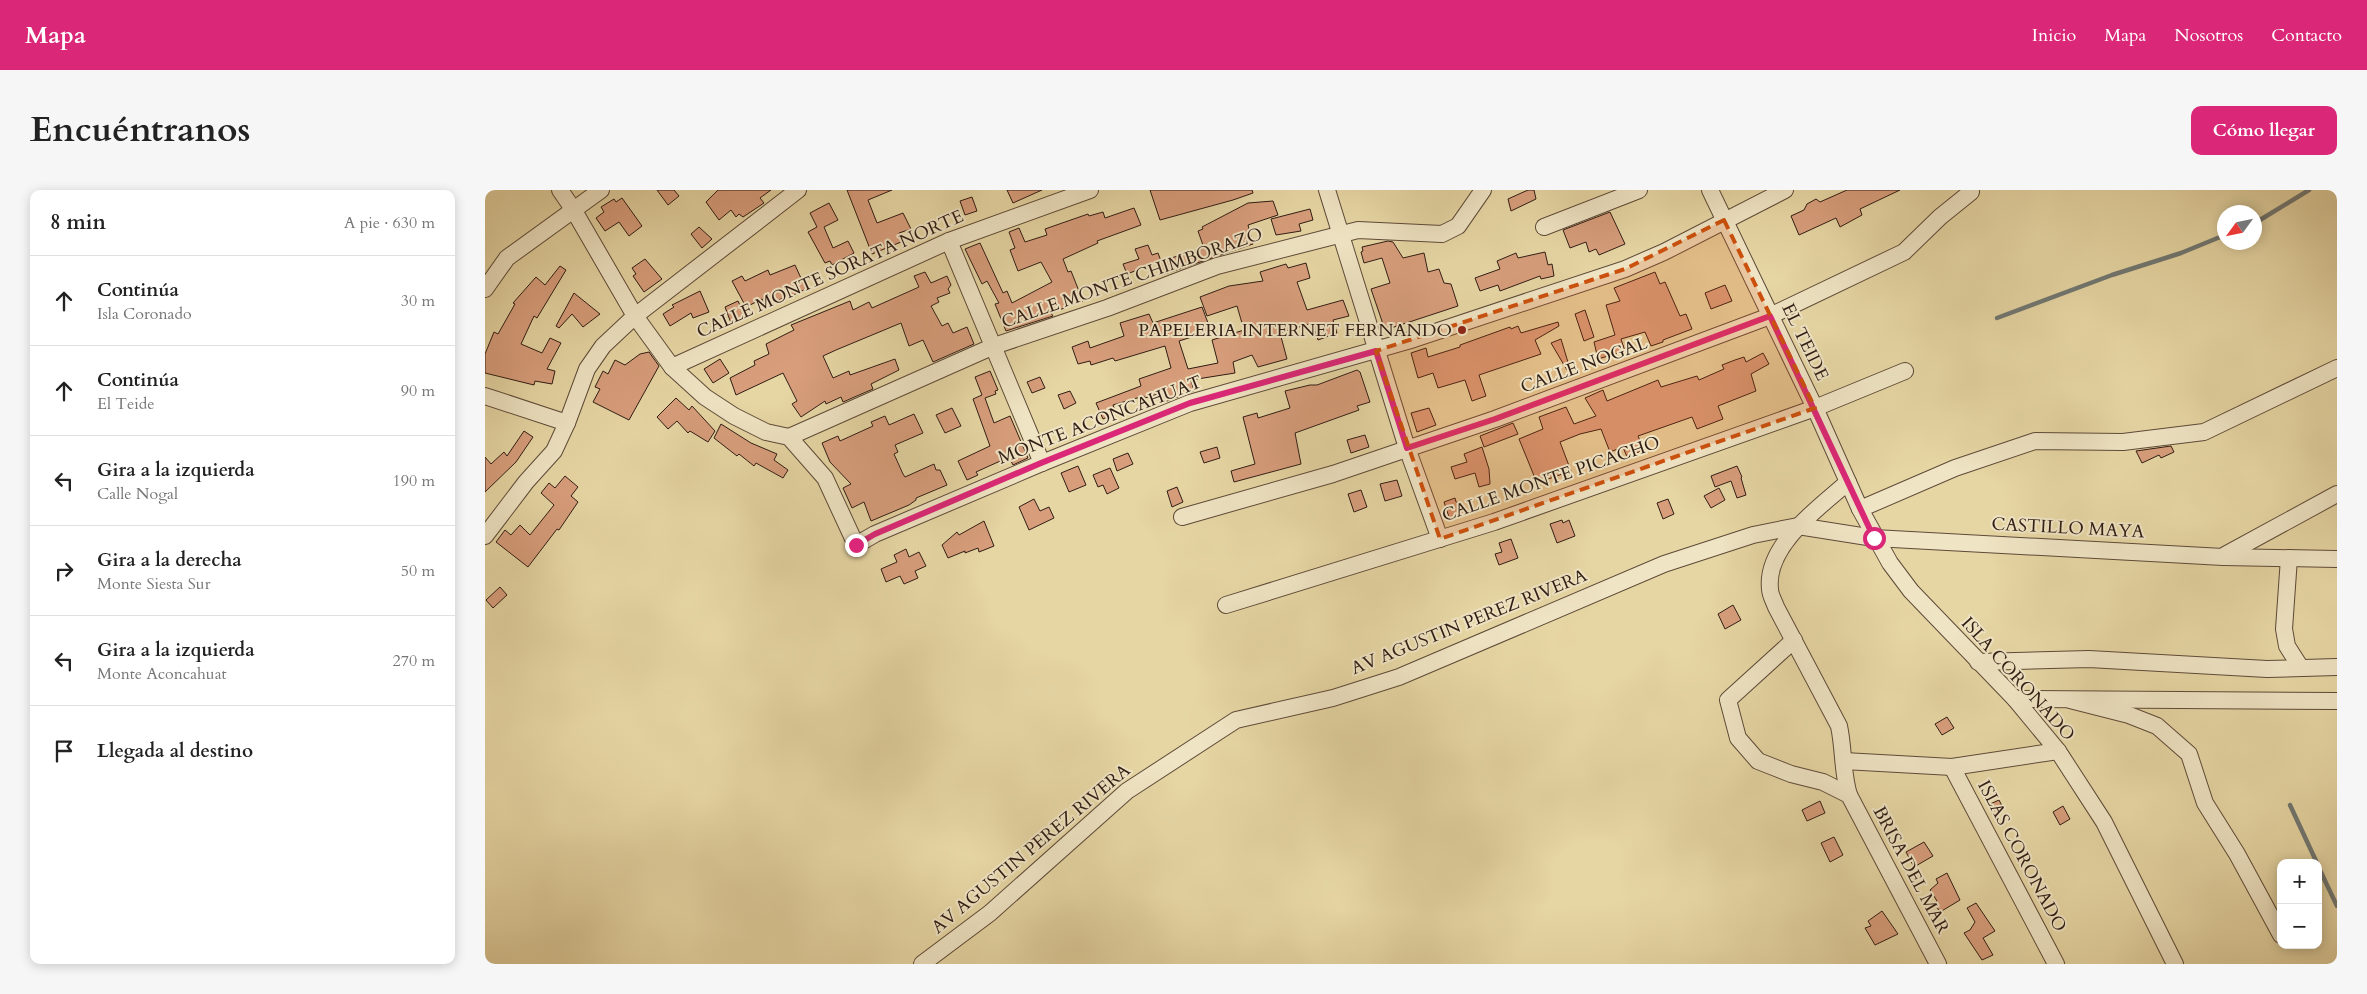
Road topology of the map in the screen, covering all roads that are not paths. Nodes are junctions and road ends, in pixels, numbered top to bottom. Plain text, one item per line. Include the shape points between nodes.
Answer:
1 (559, 190) edge
2 (601, 190) edge
3 (798, 190) edge
4 (1090, 190) edge
5 (1327, 190) edge
6 (1483, 190) edge
7 (1639, 190) edge
8 (1710, 190) edge
9 (1785, 190) edge
10 (1971, 192) dead end
11 (573, 209) junction
12 (1725, 220) junction
13 (1544, 227) dead end
14 (1341, 233) junction
15 (949, 241) junction
16 (485, 289) edge
17 (635, 316) junction
18 (1770, 316) junction
19 (994, 346) junction
20 (1376, 351) junction
21 (672, 367) junction
22 (2337, 368) edge
23 (1905, 371) dead end
24 (485, 396) edge
25 (1815, 408) junction
26 (567, 423) junction
27 (789, 436) junction
28 (1407, 448) junction
29 (1041, 463) junction
30 (1849, 482) junction
31 (2337, 494) edge
32 (1860, 509) junction
33 (1182, 517) dead end
34 (1797, 526) junction
35 (485, 536) edge
36 (1874, 538) junction
37 (1440, 539) junction
38 (2223, 556) junction
39 (2289, 558) junction
40 (2337, 559) edge
41 (1226, 605) dead end
42 (1794, 640) junction
43 (1978, 662) junction
44 (2337, 667) edge
45 (2301, 668) junction
46 (2015, 699) junction
47 (2070, 700) junction
48 (2335, 705) edge
49 (2058, 751) junction
50 (1844, 760) junction
51 (1952, 767) junction
52 (1849, 795) junction
53 (2277, 928) edge
54 (922, 964) edge
55 (1937, 964) edge
56 (2056, 964) edge
57 (2175, 964) edge

1 - 11 street
2 - 11 street
3 - 17 street
4 - 15 street, CALLE MONTE SORATA NORTE
5 - 14 street
6 - 14 street, CALLE MONTE CHIMBORAZO via 1458,226 1442,234 1358,230
7 - 13 street
8 - 12 street, EL TEIDE
9 - 12 street, MONTE ACONCAHUAT
10 - 18 street, CALLE NOGAL via 1904,252
11 - 16 street via 507,258
11 - 17 street
12 - 18 street, EL TEIDE
12 - 20 street, MONTE ACONCAHUAT via 1625,269
14 - 19 street, CALLE MONTE CHIMBORAZO via 1217,266
14 - 20 street
15 - 19 street
15 - 21 street, CALLE MONTE SORATA NORTE
17 - 21 street
17 - 26 street via 603,346 587,369
18 - 25 street, EL TEIDE
18 - 28 street, CALLE NOGAL via 1505,416
19 - 27 street, CALLE MONTE CHIMBORAZO
19 - 29 street
20 - 28 street
20 - 29 street, MONTE ACONCAHUAT via 1190,403
21 - 27 street via 705,397 734,416 766,432
22 - 32 street via 2204,432 2123,442 2035,440 1955,468
23 - 25 street, CALLE MONTE PICACHO
24 - 26 street
25 - 30 street, EL TEIDE
25 - 37 street, CALLE MONTE PICACHO
26 - 35 street via 554,451
27 - 29 street, MONTE ACONCAHUAT via 825,478 856,545
28 - 33 street, CALLE NOGAL via 1333,474
28 - 37 street
30 - 32 street, ISLA CORONADO
30 - 34 street, BRISA DEL MAR
31 - 38 street
32 - 36 street, ISLA CORONADO
34 - 36 street, CASTILLO MAYA
34 - 42 street, BRISA DEL MAR via 1778,554 1770,578 1773,598
34 - 54 street, AV AGUSTIN PEREZ RIVERA via 1753,535 1664,564 1399,677 1333,698 1236,720 1127,791 990,913
36 - 38 street, CASTILLO MAYA
36 - 43 street, ISLA CORONADO via 1911,591
37 - 41 street, CALLE MONTE PICACHO
38 - 39 street, CASTILLO MAYA
39 - 40 street, CASTILLO MAYA
39 - 45 street via 2284,629 2287,646
42 - 50 street, BRISA DEL MAR via 1839,726
42 - 52 street, BRISA DEL MAR via 1727,700 1738,738 1758,761 1823,782
43 - 45 street via 2089,658 2267,669
43 - 46 street, ISLA CORONADO
44 - 45 street
46 - 47 street
46 - 49 street, ISLA CORONADO
47 - 48 street
47 - 53 street via 2129,715 2157,726 2189,754 2205,803
49 - 51 street
49 - 57 street, ISLA CORONADO via 2104,822
50 - 51 street
50 - 52 street, BRISA DEL MAR
51 - 56 street, ISLAS CORONADO
52 - 55 street, BRISA DEL MAR

